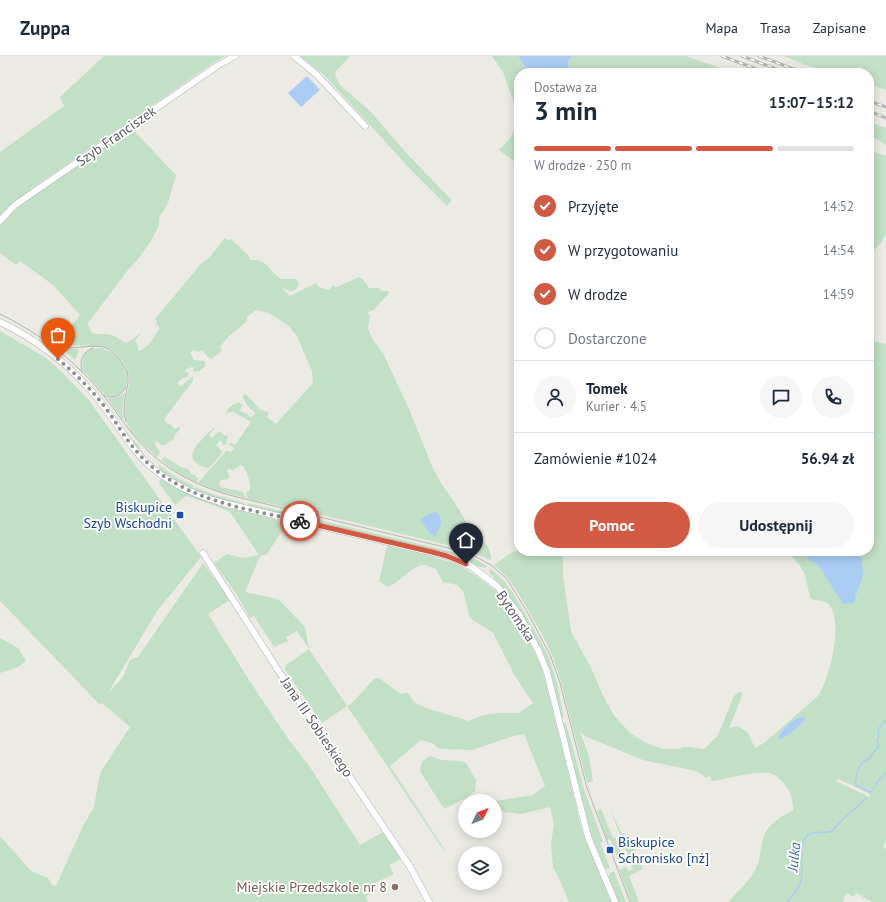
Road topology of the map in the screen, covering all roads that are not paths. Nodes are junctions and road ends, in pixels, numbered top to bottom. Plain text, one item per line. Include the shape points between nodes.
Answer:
1 (235, 56) edge
2 (294, 56) edge
3 (365, 126) dead end
4 (0, 221) edge
5 (0, 322) edge
6 (203, 553) dead end
7 (429, 902) edge
8 (615, 902) edge

1 - 4 street, Szyb Franciszek via 15,205
2 - 3 street via 316,74
5 - 8 street, Bytomska via 35,342 74,373 101,402 141,457 184,488 222,503 447,556 472,567 494,584 518,614 542,658 588,837
6 - 7 street, Jana III Sobieskiego via 273,663 409,865

